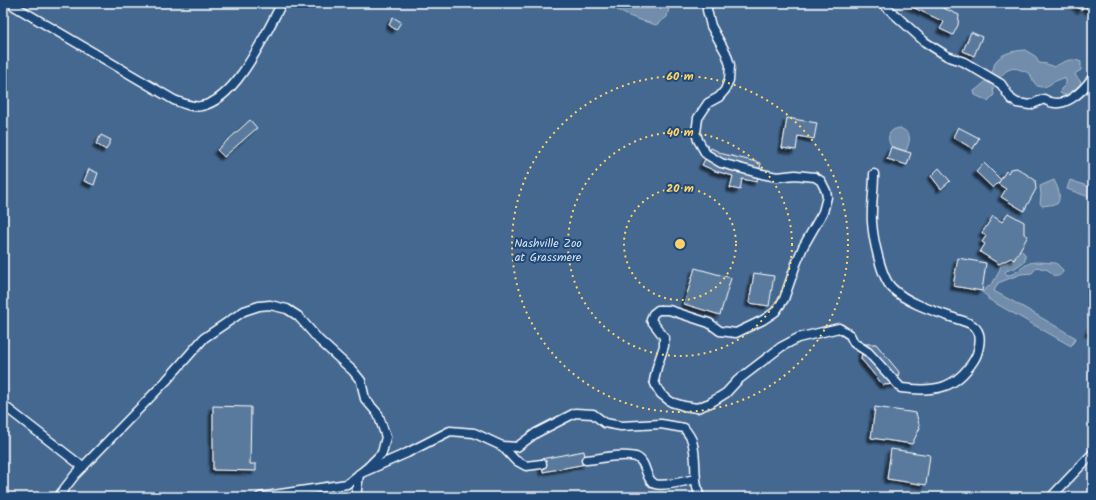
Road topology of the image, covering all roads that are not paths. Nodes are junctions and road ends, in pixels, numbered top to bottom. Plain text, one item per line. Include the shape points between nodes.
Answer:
1 (9, 3) edge
2 (282, 3) edge
3 (708, 3) edge
4 (882, 3) edge
5 (1093, 77) edge
6 (874, 174) dead end
7 (3, 405) edge
8 (502, 446) junction
9 (1093, 453) edge
10 (586, 460) dead end
11 (542, 464) dead end
12 (82, 467) junction
13 (359, 474) junction
14 (695, 479) junction
15 (58, 497) edge
16 (260, 497) edge
17 (356, 497) edge
18 (700, 497) edge
19 (1051, 497) edge

1 - 2 lane via 174,100 201,107 227,92 234,84 247,67
3 - 6 lane via 711,26 730,65 726,90 708,103 698,118 696,133 706,154 720,163 776,177 815,177 821,181 827,197 823,212 803,247 784,299 775,312 736,333 720,331 708,323 669,310 658,310 653,314 651,320 664,337 654,381 666,398 671,402 697,408 710,403 726,394 738,380 781,347 798,338 839,328 868,352 901,388 921,391 941,388 956,382 967,371 978,353 979,334 972,324 905,298 891,288 883,275 872,222
4 - 5 lane via 946,56 964,62 1001,84 1010,99 1017,103 1030,105 1044,99 1057,103 1069,100 1084,89
7 - 12 lane
8 - 11 lane via 515,460 526,466
8 - 13 lane via 474,433 450,431 407,454
8 - 14 lane via 517,447 536,433 575,413 593,414 605,423 621,426 661,424 684,428 692,440 696,458
9 - 19 lane
10 - 14 lane via 636,457 642,462 655,484 666,485
12 - 13 lane via 204,338 244,311 270,305 287,309 298,316 361,382 365,399 378,414 386,437 382,453
12 - 15 lane
13 - 16 lane via 347,484
13 - 17 lane
14 - 18 lane

